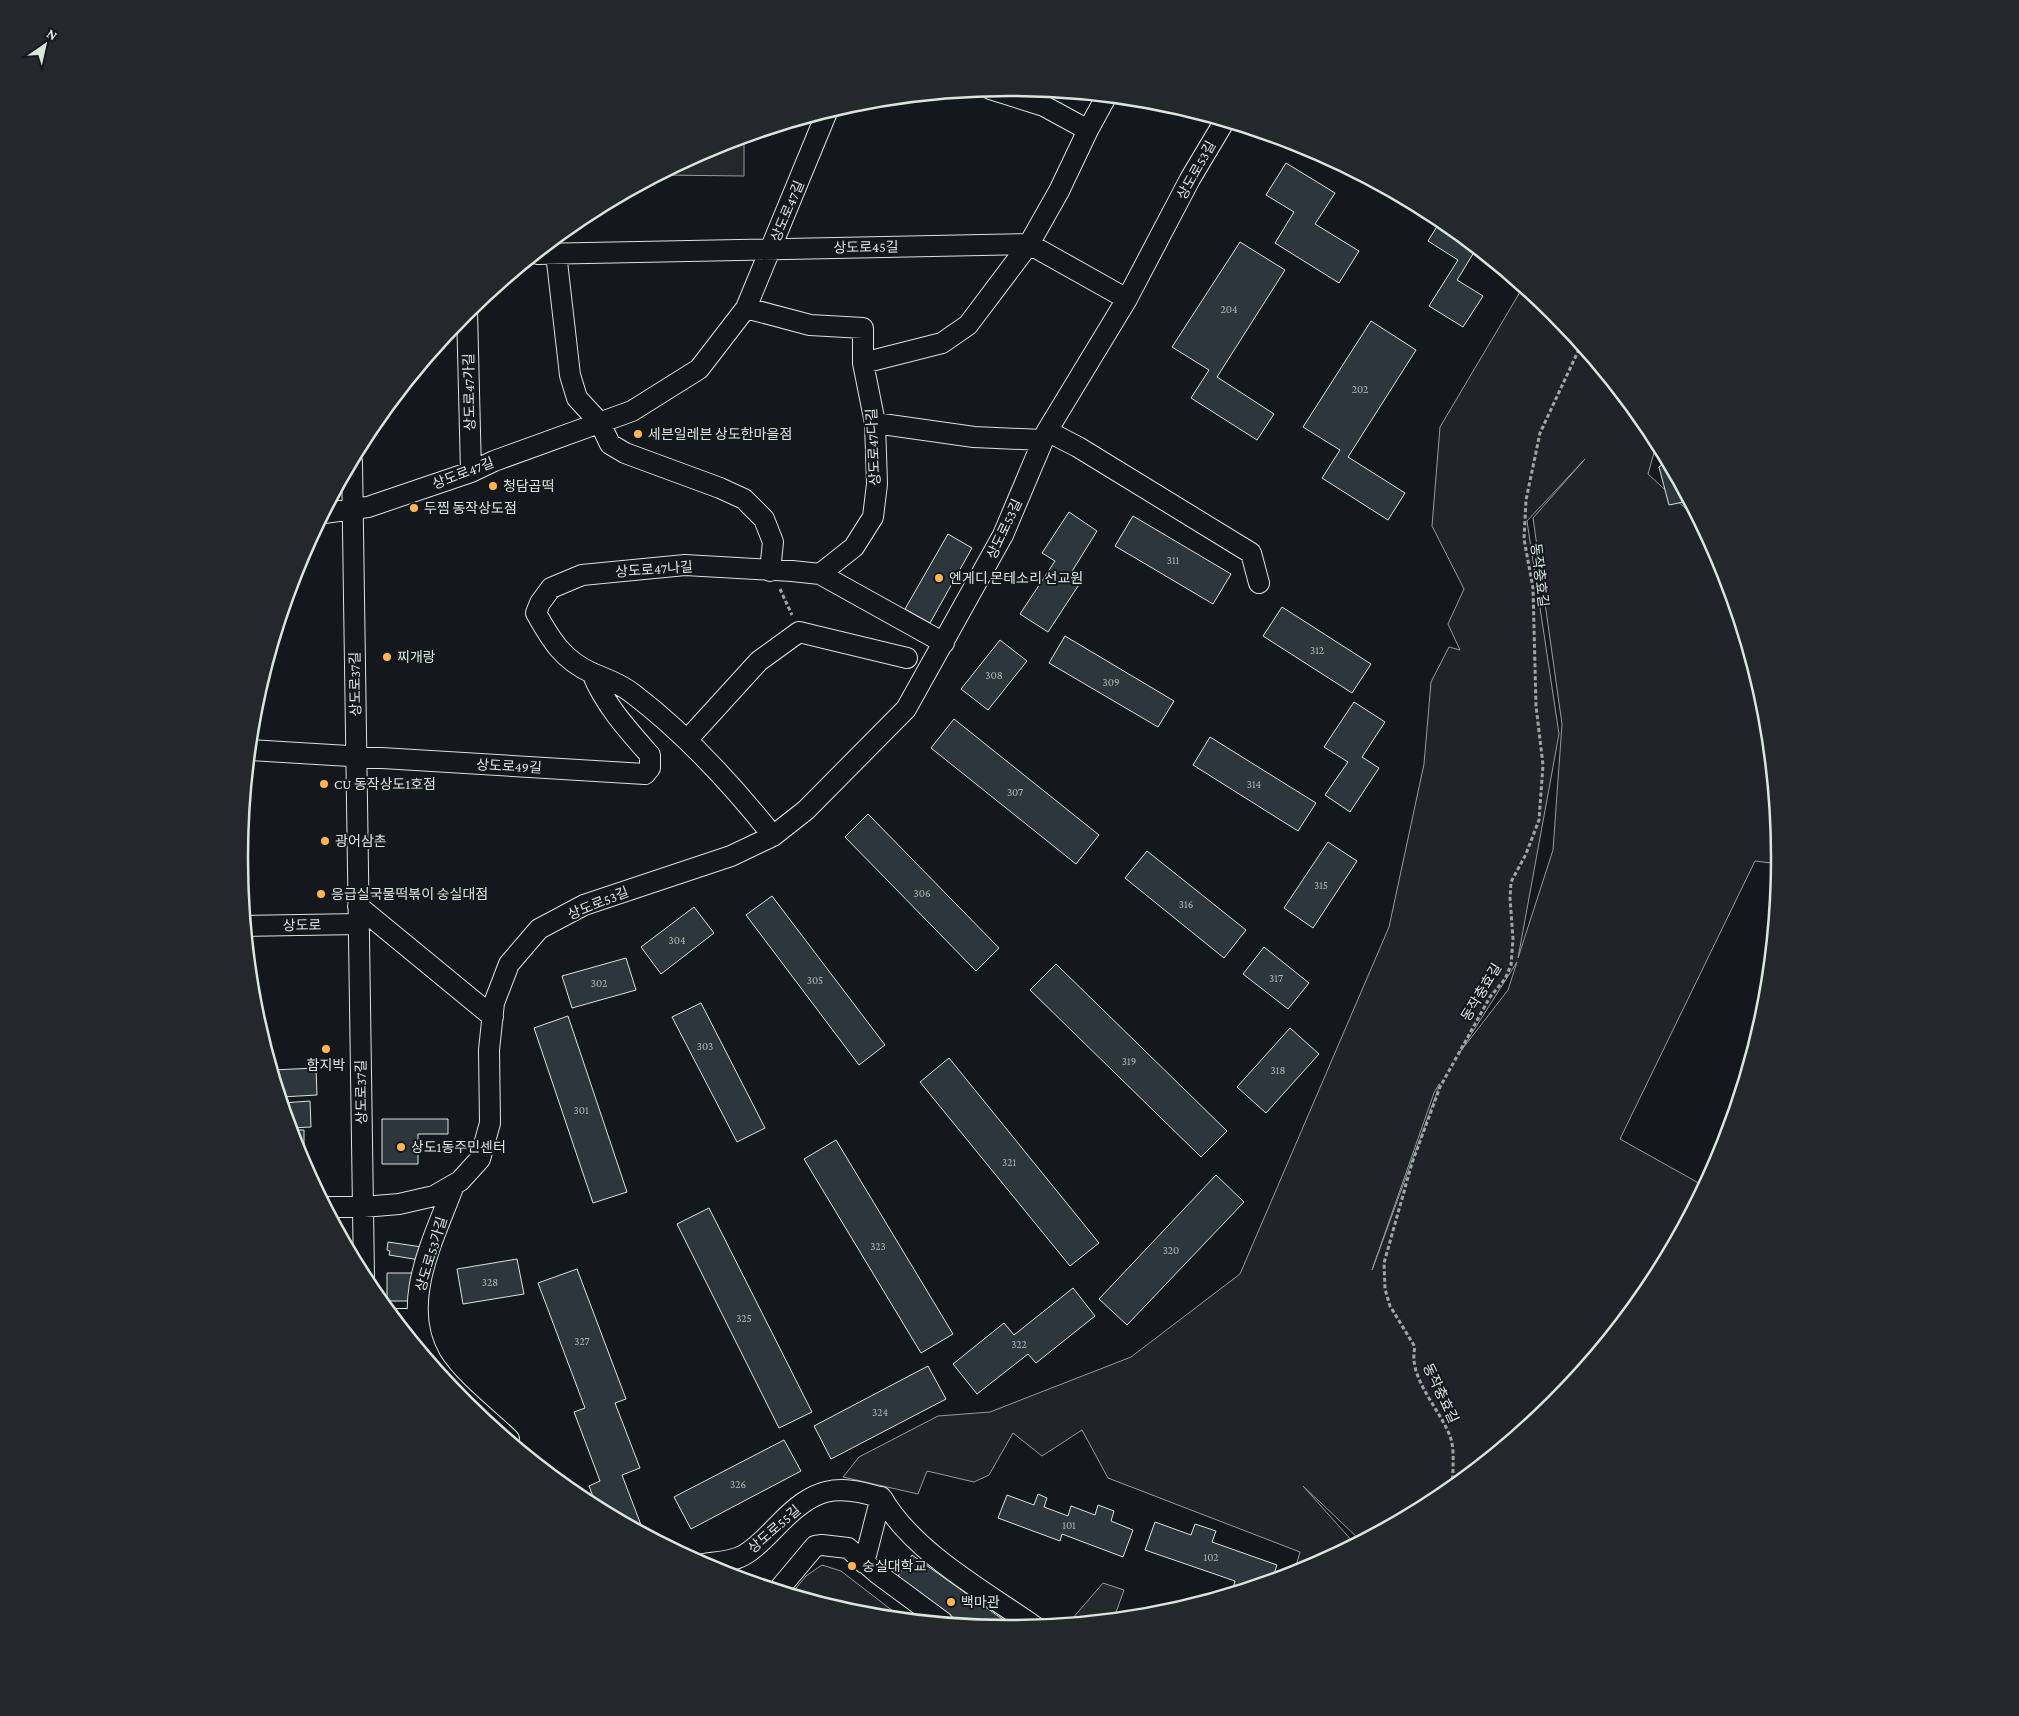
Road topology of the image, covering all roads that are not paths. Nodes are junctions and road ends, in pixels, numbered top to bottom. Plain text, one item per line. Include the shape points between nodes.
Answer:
1 (1010, 96) edge
2 (1103, 102) edge
3 (824, 119) edge
4 (1221, 127) edge
5 (1088, 130) junction
6 (1029, 244) junction
7 (772, 248) junction
8 (547, 253) edge
9 (1127, 299) junction
10 (746, 308) junction
11 (467, 323) edge
12 (864, 363) junction
13 (600, 423) junction
14 (875, 423) junction
15 (1045, 436) junction
16 (471, 472) junction
17 (352, 473) edge
18 (353, 510) junction
19 (331, 512) edge
20 (770, 571) junction
21 (820, 574) junction
22 (1259, 583) dead end
23 (944, 643) junction
24 (907, 658) dead end
25 (592, 673) junction
26 (687, 740) junction
27 (255, 750) edge
28 (356, 758) junction
29 (773, 836) junction
30 (359, 915) junction
31 (251, 926) edge
32 (492, 1017) junction
33 (454, 1185) junction
34 (333, 1207) edge
35 (363, 1207) junction
36 (364, 1261) edge
37 (403, 1319) edge
38 (417, 1319) junction
39 (424, 1345) edge
40 (881, 1497) junction
41 (716, 1561) edge
42 (864, 1563) junction
43 (783, 1585) edge
44 (934, 1615) edge
45 (1025, 1619) edge

1 - 5 street via 1044,106
2 - 5 street
3 - 7 street, 상도로47길
4 - 9 street, 상도로53길
5 - 6 street
6 - 7 street, 상도로45길
6 - 9 street
6 - 12 street via 968,325 942,344
7 - 8 street, 상도로45길
7 - 10 street, 상도로47길
8 - 13 street via 577,398
9 - 15 street, 상도로53길
10 - 12 street via 810,325 863,328
10 - 13 street, 상도로47길 via 699,369 632,411
11 - 16 street, 상도로47가길
12 - 14 street, 상도로47다길
13 - 16 street, 상도로47길
13 - 20 street via 610,444 625,453 744,500 764,519 773,542
14 - 15 street via 974,437
14 - 21 street, 상도로47다길 via 877,484 873,517 854,547
15 - 22 street via 1078,446 1251,553
15 - 23 street, 상도로53길 via 1004,535
16 - 18 street, 상도로47길
17 - 18 street, 상도로37길
18 - 19 street, 상도로47길
18 - 28 street, 상도로37길
20 - 21 street
20 - 25 street, 상도로47나길 via 685,565 582,575 551,588 536,614 552,643 570,660
21 - 23 street
23 - 29 street, 상도로53길 via 906,709 806,810
24 - 26 street via 799,632 760,661
25 - 26 street, 상도로47나길 via 611,679 632,693
25 - 28 street, 상도로49길 via 611,710 650,755 650,768 645,774
26 - 29 street, 상도로47나길 via 738,792
27 - 28 street, 상도로49길
28 - 30 street, 상도로37길
29 - 32 street, 상도로53길 via 731,856 584,905 539,929 509,964
30 - 31 street, 상도로
30 - 32 street
30 - 35 street, 상도로37길
32 - 33 street, 상도로53길 via 487,1140 480,1159
33 - 35 street, 상도로53길 via 434,1196 399,1204
33 - 38 street, 상도로53가길 via 421,1276
34 - 35 street, 상도로53길
35 - 36 street, 상도로37길
37 - 38 street
38 - 39 street, 상도로53가길
40 - 41 street, 상도로55길 via 847,1488 820,1494 788,1515 758,1546 742,1556
40 - 42 street
40 - 45 street via 926,1549
42 - 43 street via 848,1548 815,1546
42 - 44 street

